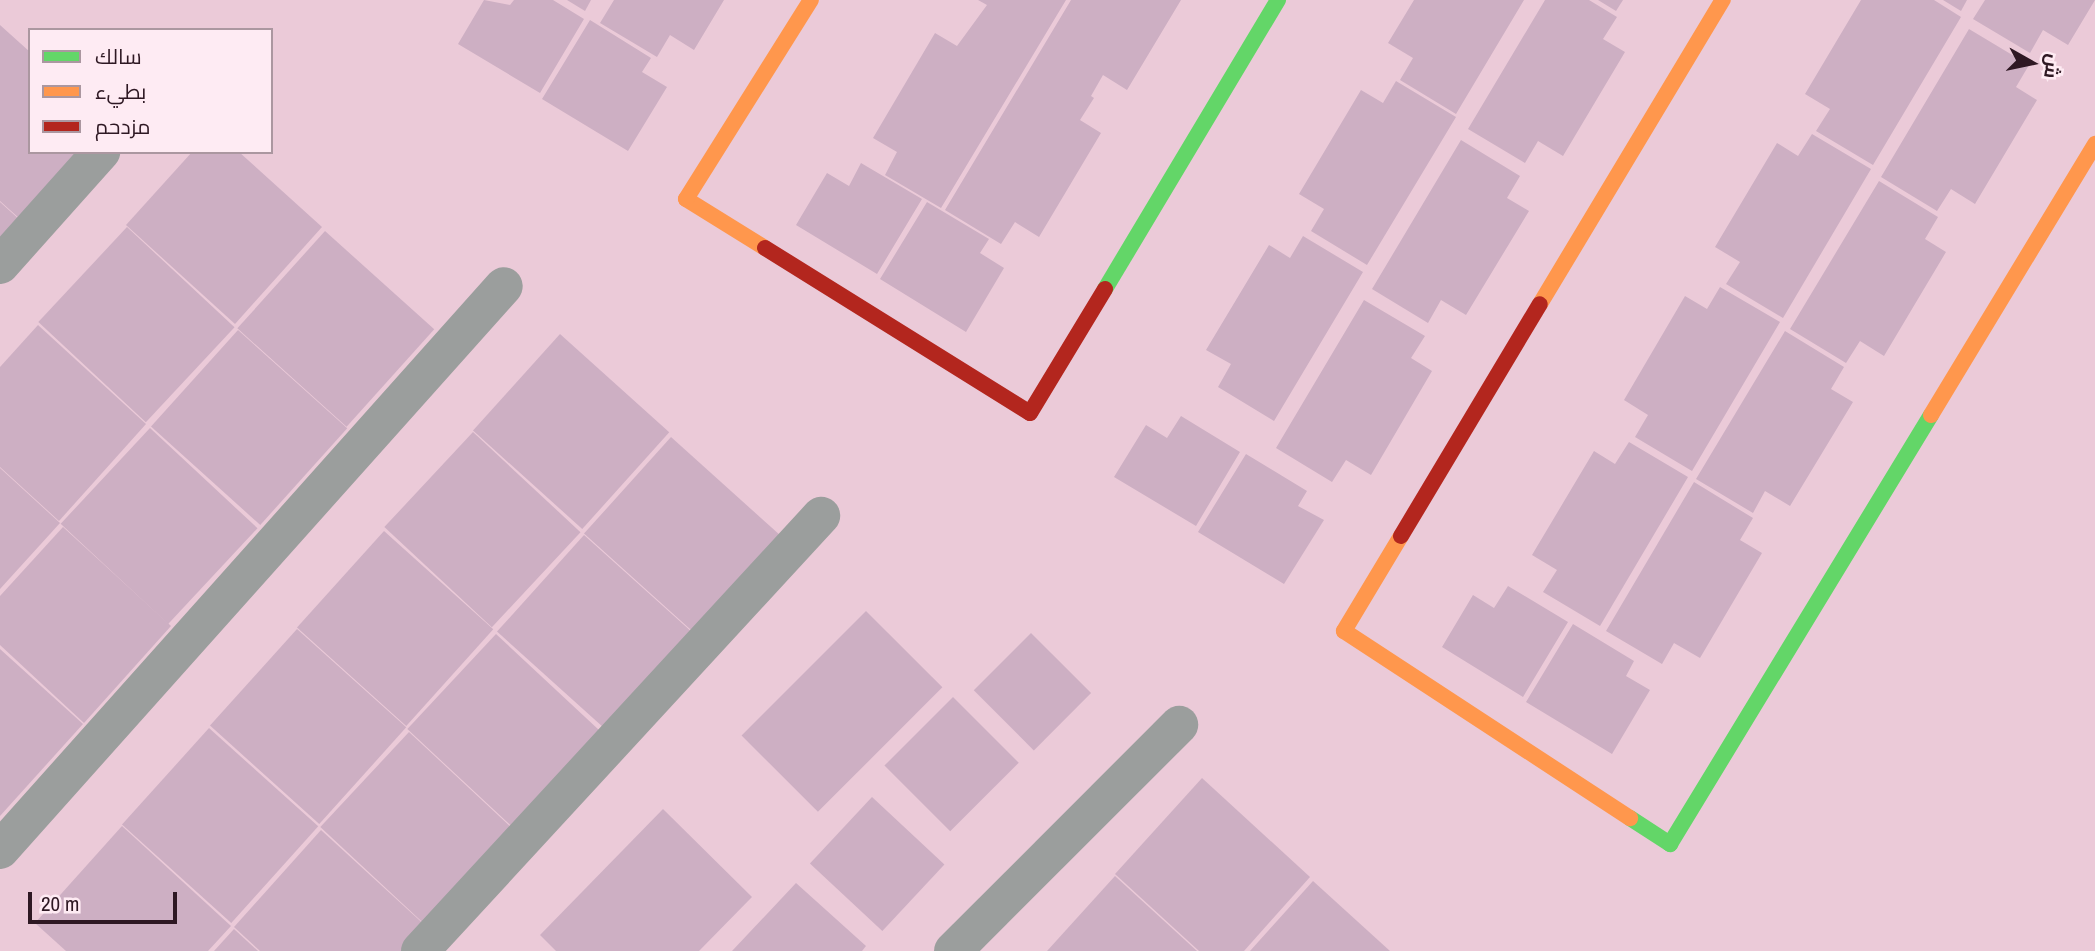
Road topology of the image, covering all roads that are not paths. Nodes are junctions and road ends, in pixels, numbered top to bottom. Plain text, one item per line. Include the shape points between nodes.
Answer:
1 (811, 0) edge
2 (1278, 0) edge
3 (1723, 0) edge
4 (2095, 144) edge
5 (99, 154) edge
6 (0, 265) edge
7 (504, 286) dead end
8 (821, 516) dead end
9 (1179, 725) dead end
10 (0, 850) edge
11 (420, 951) edge
12 (953, 951) edge

1 - 2 street via 687,199 1030,413
3 - 4 street via 1344,631 1670,844
5 - 6 street
7 - 10 street
8 - 11 street
9 - 12 street

